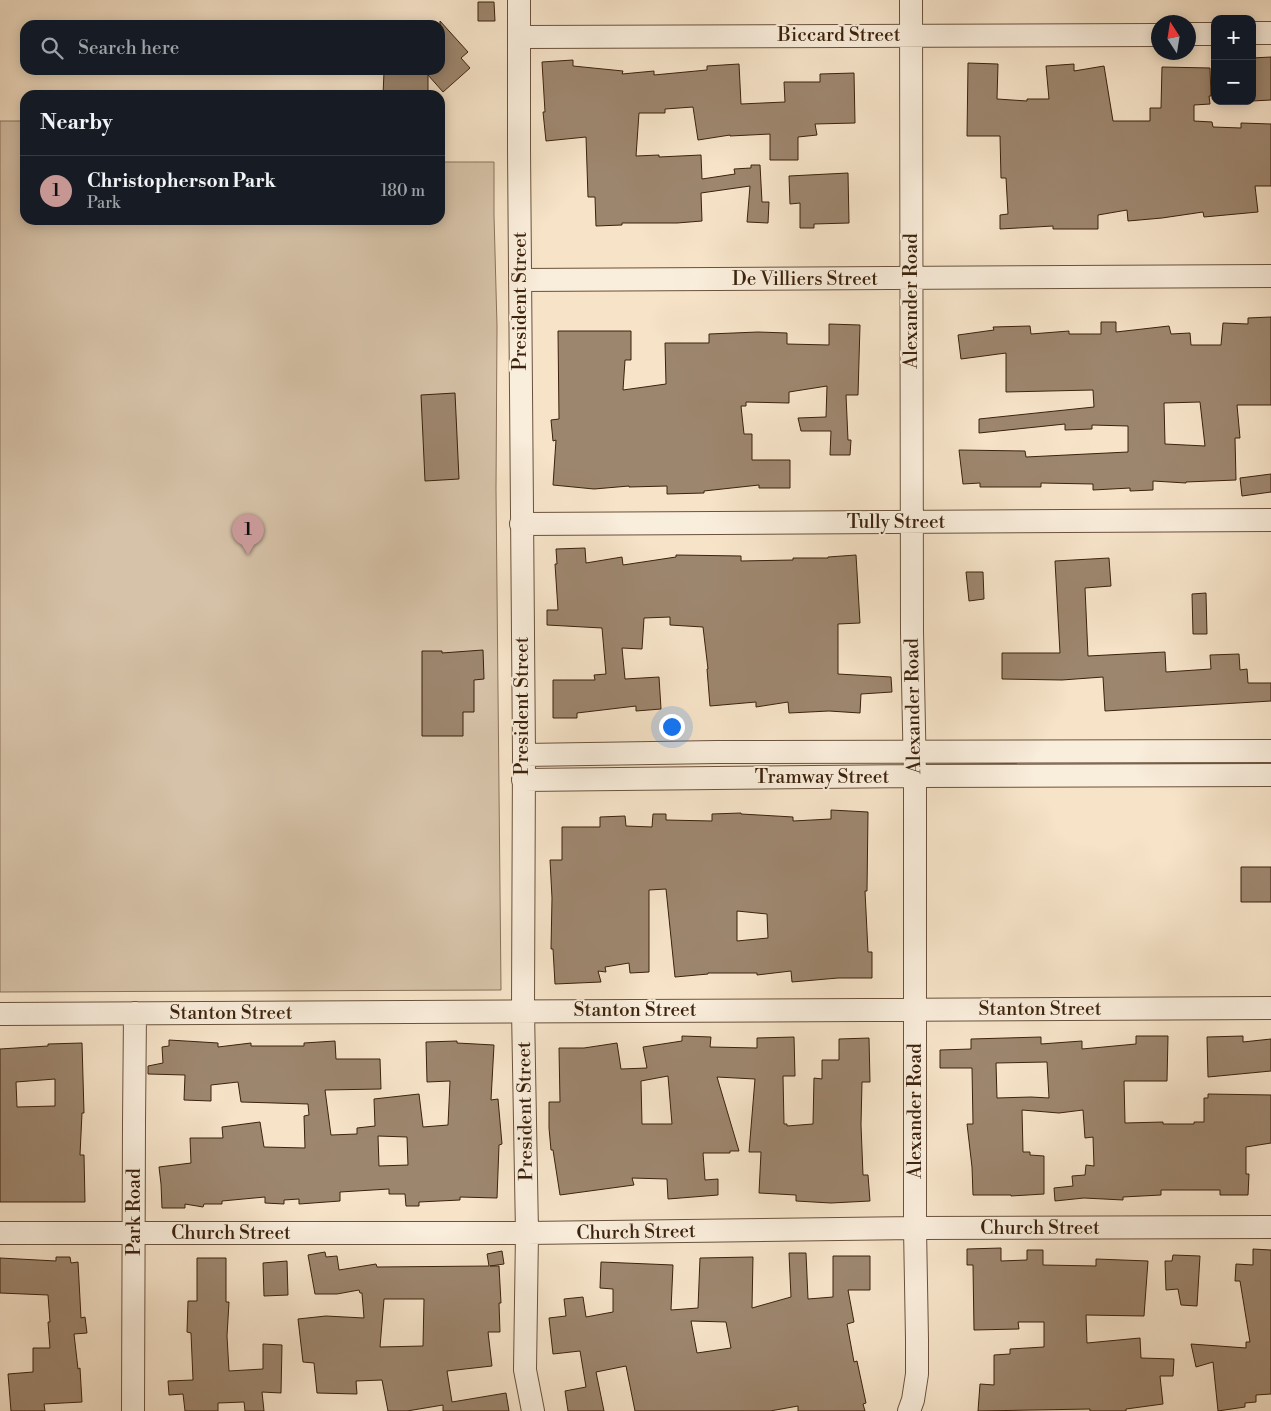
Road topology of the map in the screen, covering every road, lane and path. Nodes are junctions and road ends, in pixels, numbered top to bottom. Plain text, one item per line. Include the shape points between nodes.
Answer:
1 (519, 0) edge
2 (911, 0) edge
3 (1256, 33) edge
4 (1271, 33) edge
5 (1196, 34) edge
6 (1211, 34) edge
7 (911, 35) junction
8 (1151, 35) edge
9 (520, 37) junction
10 (1271, 276) edge
11 (910, 278) junction
12 (520, 280) junction
13 (1271, 520) edge
14 (912, 522) junction
15 (521, 524) junction
16 (1271, 751) edge
17 (717, 752) junction
18 (914, 752) junction
19 (524, 755) junction
20 (1271, 775) edge
21 (915, 776) junction
22 (716, 778) junction
23 (523, 780) junction
24 (1271, 1008) edge
25 (915, 1009) junction
26 (523, 1010) junction
27 (136, 1013) junction
28 (0, 1014) edge
29 (1271, 1227) edge
30 (915, 1228) junction
31 (134, 1233) junction
32 (527, 1233) junction
33 (0, 1234) edge
34 (132, 1411) edge
35 (533, 1411) edge
36 (910, 1411) edge

1 - 9 street, President Street
2 - 7 street, Alexander Road
3 - 4 street
5 - 6 street
7 - 8 street, Biccard Street
7 - 9 street, Biccard Street
7 - 11 street, Alexander Road
9 - 12 street, President Street
10 - 11 street, De Villiers Street
11 - 12 street, De Villiers Street
11 - 14 street, Alexander Road
12 - 15 street, President Street
13 - 14 street, Tully Street
14 - 15 street, Tully Street
14 - 18 street, Alexander Road
15 - 19 street, President Street
16 - 18 street, Tramway Street
17 - 18 street, Tramway Street
17 - 19 street, Tramway Street
17 - 22 street
18 - 21 street, Alexander Road
19 - 23 street, President Street
20 - 21 street, Tramway Street
21 - 22 street, Tramway Street
21 - 25 street, Alexander Road
22 - 23 street, Tramway Street
23 - 26 street, President Street
24 - 25 street, Stanton Street
25 - 26 street, Stanton Street
25 - 30 street, Alexander Road
26 - 27 street, Stanton Street
26 - 32 street, President Street
27 - 28 street, Stanton Street
27 - 31 street, Park Road
29 - 30 street, Church Street
30 - 32 street, Church Street
30 - 36 street, Alexander Road via 917,1374
31 - 32 street, Church Street
31 - 33 street, Church Street
31 - 34 street, Park Road
32 - 35 street, President Street via 525,1370

